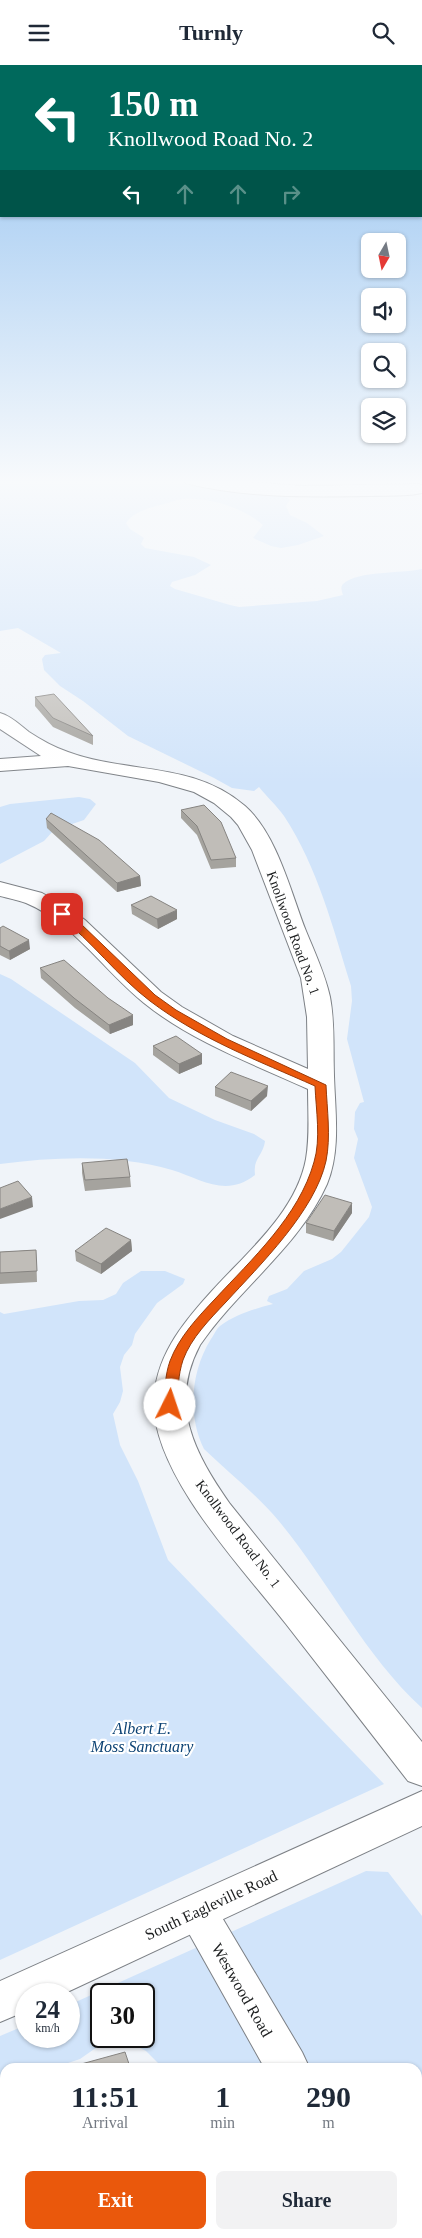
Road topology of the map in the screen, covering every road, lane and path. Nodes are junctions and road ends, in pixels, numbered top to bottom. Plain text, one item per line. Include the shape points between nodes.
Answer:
1 (0, 719) edge
2 (70, 760) junction
3 (0, 765) edge
4 (0, 889) edge
5 (321, 1085) junction
6 (422, 1770) edge
7 (422, 1809) edge
8 (197, 1912) junction
9 (0, 2002) edge
10 (285, 2063) edge

1 - 2 street, Knollwood Road No. 1 via 35,745
2 - 3 street, Knollwood Road No. 1
2 - 5 street, Knollwood Road No. 1 via 179,780 214,794 243,815 274,878 317,993
4 - 5 street via 34,898 62,914 172,1012 224,1041
5 - 6 street, Knollwood Road No. 1 via 322,1137 313,1183 268,1248 188,1340 172,1376 171,1419 180,1448 215,1508
7 - 8 street, South Eagleville Road
8 - 9 street, South Eagleville Road
8 - 10 street, Westwood Road

